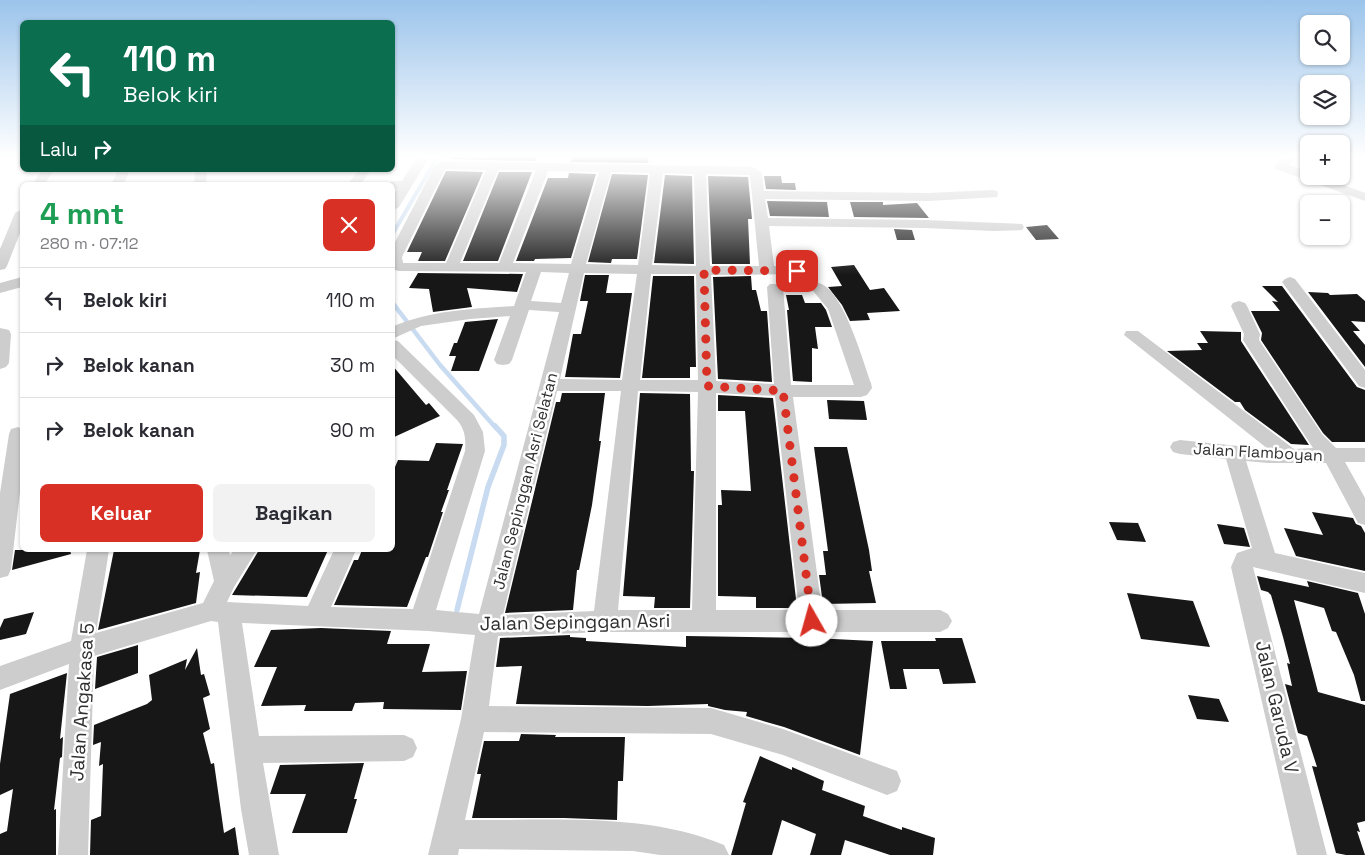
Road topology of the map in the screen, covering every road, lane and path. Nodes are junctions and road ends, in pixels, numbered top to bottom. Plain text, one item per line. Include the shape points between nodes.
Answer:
1 (758, 195) edge
2 (426, 196) edge
3 (481, 196) edge
4 (532, 196) edge
5 (598, 196) edge
6 (653, 196) edge
7 (701, 196) edge
8 (835, 196) edge
9 (951, 196) edge
10 (20, 217) edge
11 (760, 222) junction
12 (1017, 227) dead end
13 (395, 255) edge
14 (395, 261) edge
15 (0, 266) edge
16 (451, 267) junction
17 (504, 268) junction
18 (534, 268) junction
19 (644, 268) junction
20 (577, 269) junction
21 (704, 270) junction
22 (767, 271) junction
23 (797, 271) dead end
24 (1290, 282) dead end
25 (20, 283) edge
26 (817, 286) dead end
27 (0, 288) edge
28 (775, 288) dead end
29 (1239, 306) dead end
30 (521, 308) junction
31 (568, 308) junction
32 (0, 333) edge
33 (395, 333) edge
34 (1132, 335) dead end
35 (395, 348) edge
36 (503, 360) dead end
37 (0, 364) edge
38 (1365, 382) edge
39 (550, 385) junction
40 (630, 386) junction
41 (707, 386) junction
42 (783, 391) junction
43 (18, 434) dead end
44 (1180, 447) dead end
45 (1234, 453) junction
46 (1288, 454) junction
47 (1365, 455) edge
48 (1332, 456) junction
49 (1365, 518) edge
50 (98, 552) edge
51 (218, 552) edge
52 (245, 552) edge
53 (344, 552) edge
54 (1256, 560) junction
55 (0, 569) edge
56 (224, 581) junction
57 (1364, 585) edge
58 (220, 612) junction
59 (315, 617) junction
60 (424, 620) junction
61 (704, 620) junction
62 (605, 621) junction
63 (812, 621) junction
64 (940, 621) dead end
65 (482, 626) junction
66 (82, 648) junction
67 (0, 678) edge
68 (474, 719) junction
69 (404, 748) dead end
70 (247, 750) junction
71 (887, 781) dead end
72 (445, 844) edge
73 (74, 855) edge
74 (264, 855) edge
75 (714, 855) edge
76 (1312, 855) edge

1 - 11 street
2 - 13 street
3 - 16 street
4 - 17 street
5 - 20 street, Jalan Sepinggan Asri Selatan
6 - 19 street
7 - 21 street
8 - 9 street
10 - 15 street
11 - 12 street
11 - 22 street
14 - 16 street via 399,267
16 - 17 street
17 - 18 street
18 - 20 street
18 - 30 street
19 - 20 street
19 - 21 street
19 - 40 street
20 - 31 street, Jalan Sepinggan Asri Selatan
21 - 22 street
21 - 41 street
22 - 23 street
24 - 38 street
25 - 27 street
26 - 42 street via 836,308 863,388 861,392
28 - 42 street
29 - 48 street via 1252,334 1251,340 1272,374 1315,439
30 - 31 street
30 - 33 street via 417,322
30 - 36 street
31 - 39 street, Jalan Sepinggan Asri Selatan
32 - 37 street via 3,334
34 - 46 street
35 - 60 street via 464,415 476,435 475,451
39 - 40 street
39 - 65 street, Jalan Sepinggan Asri Selatan
40 - 41 street
40 - 62 street
41 - 42 street
41 - 61 street
42 - 63 street
43 - 55 street
44 - 45 street, Jalan Flamboyan
45 - 46 street, Jalan Flamboyan
45 - 54 street, Jalan Garuda V
46 - 48 street, Jalan Flamboyan
47 - 48 street, Jalan Flamboyan
48 - 49 street
50 - 66 street, Jalan Angakasa 5
51 - 56 street
52 - 56 street
53 - 59 street
54 - 57 street
54 - 76 street, Jalan Garuda V via 1242,566
56 - 58 street
58 - 59 street, Jalan Sepinggan Asri
58 - 66 street, Jalan Sepinggan Asri
58 - 70 street
59 - 60 street, Jalan Sepinggan Asri
60 - 65 street, Jalan Sepinggan Asri
61 - 62 street, Jalan Sepinggan Asri
61 - 63 street, Jalan Sepinggan Asri
62 - 65 street, Jalan Sepinggan Asri
63 - 64 street, Jalan Sepinggan Asri
65 - 68 street, Jalan Sepinggan Asri Selatan
66 - 67 street, Jalan Sepinggan Asri
66 - 73 street, Jalan Angakasa 5
68 - 71 street via 711,721 783,742
68 - 72 street, Jalan Sepinggan Asri Selatan
69 - 70 street
70 - 74 street
72 - 75 street via 633,836 682,844

